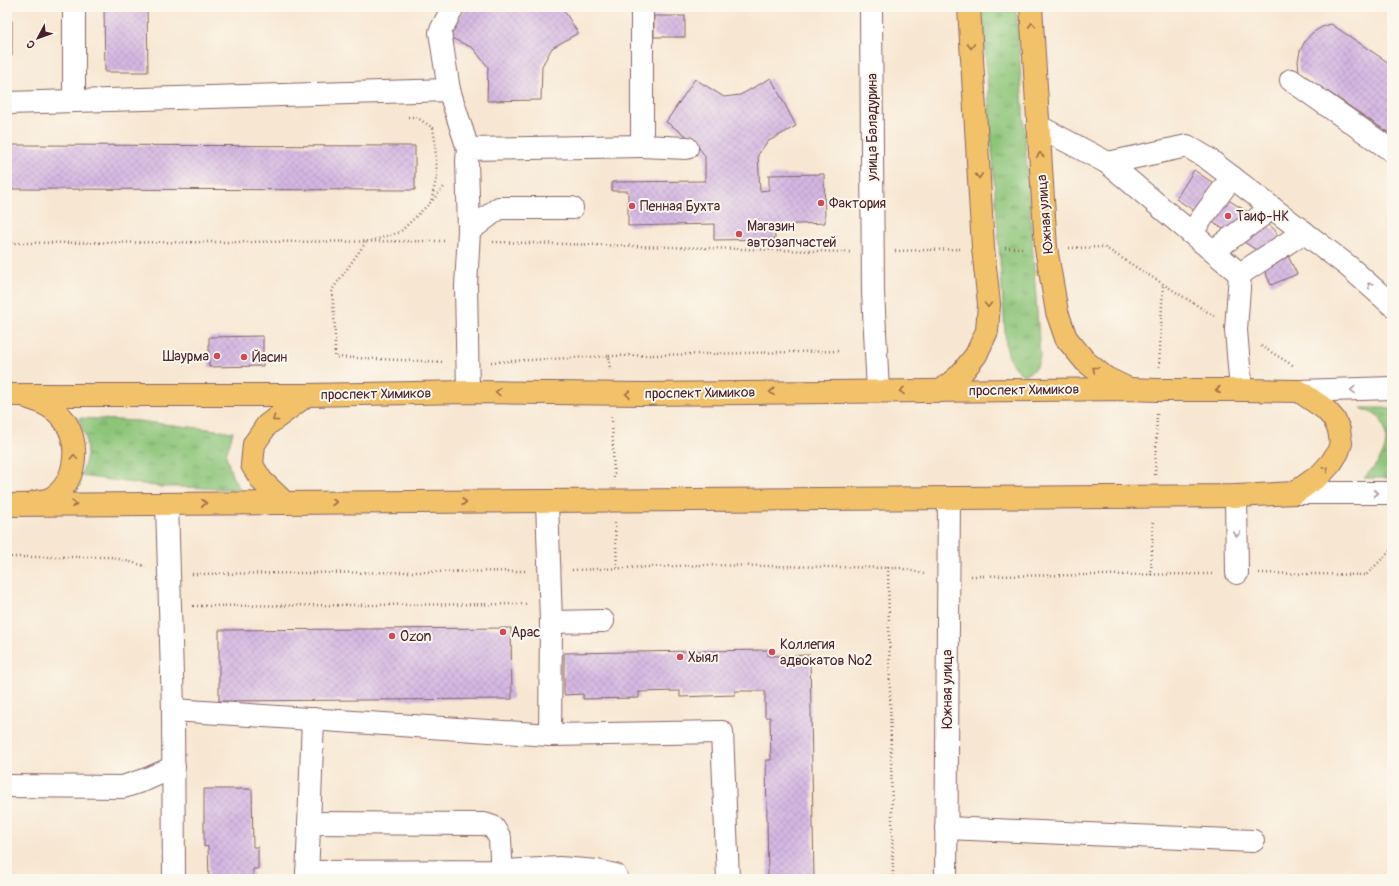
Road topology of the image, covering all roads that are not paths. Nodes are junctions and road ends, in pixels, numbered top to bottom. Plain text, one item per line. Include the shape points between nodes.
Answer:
1 (74, 7) edge
2 (453, 7) edge
3 (642, 7) edge
4 (871, 7) edge
5 (969, 7) edge
6 (1031, 7) edge
7 (1291, 80) dead end
8 (449, 90) junction
9 (74, 100) junction
10 (7, 103) edge
11 (1038, 126) junction
12 (642, 146) junction
13 (687, 148) dead end
14 (1392, 151) edge
15 (467, 155) junction
16 (1108, 163) junction
17 (1232, 177) junction
18 (572, 208) dead end
19 (1272, 208) junction
20 (1304, 232) junction
21 (1191, 233) junction
22 (468, 236) junction
23 (1213, 252) junction
24 (1240, 274) junction
25 (1392, 305) edge
26 (1392, 388) edge
27 (1128, 389) junction
28 (941, 390) junction
29 (1241, 390) junction
30 (878, 391) junction
31 (1299, 391) junction
32 (468, 392) junction
33 (12, 394) edge
34 (307, 395) junction
35 (1295, 492) junction
36 (1392, 493) edge
37 (1236, 496) junction
38 (949, 499) junction
39 (547, 501) junction
40 (285, 503) junction
41 (14, 504) edge
42 (167, 504) junction
43 (1237, 573) road end
44 (551, 613) junction
45 (603, 621) dead end
46 (173, 710) junction
47 (313, 719) junction
48 (550, 735) junction
49 (174, 767) junction
50 (7, 786) edge
51 (309, 823) junction
52 (946, 824) junction
53 (1253, 837) dead end
54 (307, 875) edge
55 (502, 875) edge
56 (174, 879) edge
57 (617, 879) edge
58 (728, 879) edge
59 (946, 879) edge

1 - 9 street
2 - 8 street via 440,32
3 - 12 street
4 - 30 street, улица Баладурина via 873,292
5 -> 28 main road via 983,248 989,304 986,331 976,355 960,375
11 -> 6 main road, Южная улица
7 - 14 street
8 - 9 street
8 - 15 street
9 - 10 street
11 - 16 street
27 -> 11 main road, Южная улица via 1106,378 1085,361 1066,338 1057,312 1046,248
12 - 13 street
12 - 15 street
15 - 22 street
16 - 17 street via 1187,146
16 - 21 street
17 - 19 street
17 - 21 street
18 - 22 street via 499,208
19 - 20 street
19 - 23 street
20 - 24 street
25 -> 20 street
21 - 23 street
22 - 32 street
23 - 24 street
24 - 29 street via 1236,330
26 -> 31 street, проспект Химиков
27 - 28 main road, проспект Химиков
29 -> 27 main road, проспект Химиков
28 -> 30 main road, проспект Химиков
29 - 31 main road, проспект Химиков
30 -> 32 main road, проспект Химиков via 643,394
35 -> 31 main road via 1321,474 1331,463 1341,443 1334,419 1325,409
32 - 34 main road, проспект Химиков
33 - 34 main road, проспект Химиков
41 -> 33 main road via 51,498 66,483 71,473 75,452 70,430 58,412 39,401
34 -> 40 main road via 267,425 254,444 252,465 262,481
35 -> 36 street
35 - 37 main road
37 - 38 main road
37 -> 43 street
38 - 39 main road
38 - 52 street, Южная улица
40 -> 39 main road
39 - 44 street
42 -> 40 main road
41 -> 42 main road
42 - 46 street
44 - 45 street
44 - 48 street
46 - 47 street
46 - 49 street
47 - 48 street
47 - 51 street
48 - 58 street via 722,732
49 - 50 street via 123,787
49 - 56 street
51 - 54 street
51 - 55 street via 484,824 494,827 500,838
52 - 53 street
52 - 59 street, Южная улица
54 - 55 street
55 - 57 street via 560,868 597,871 615,875

